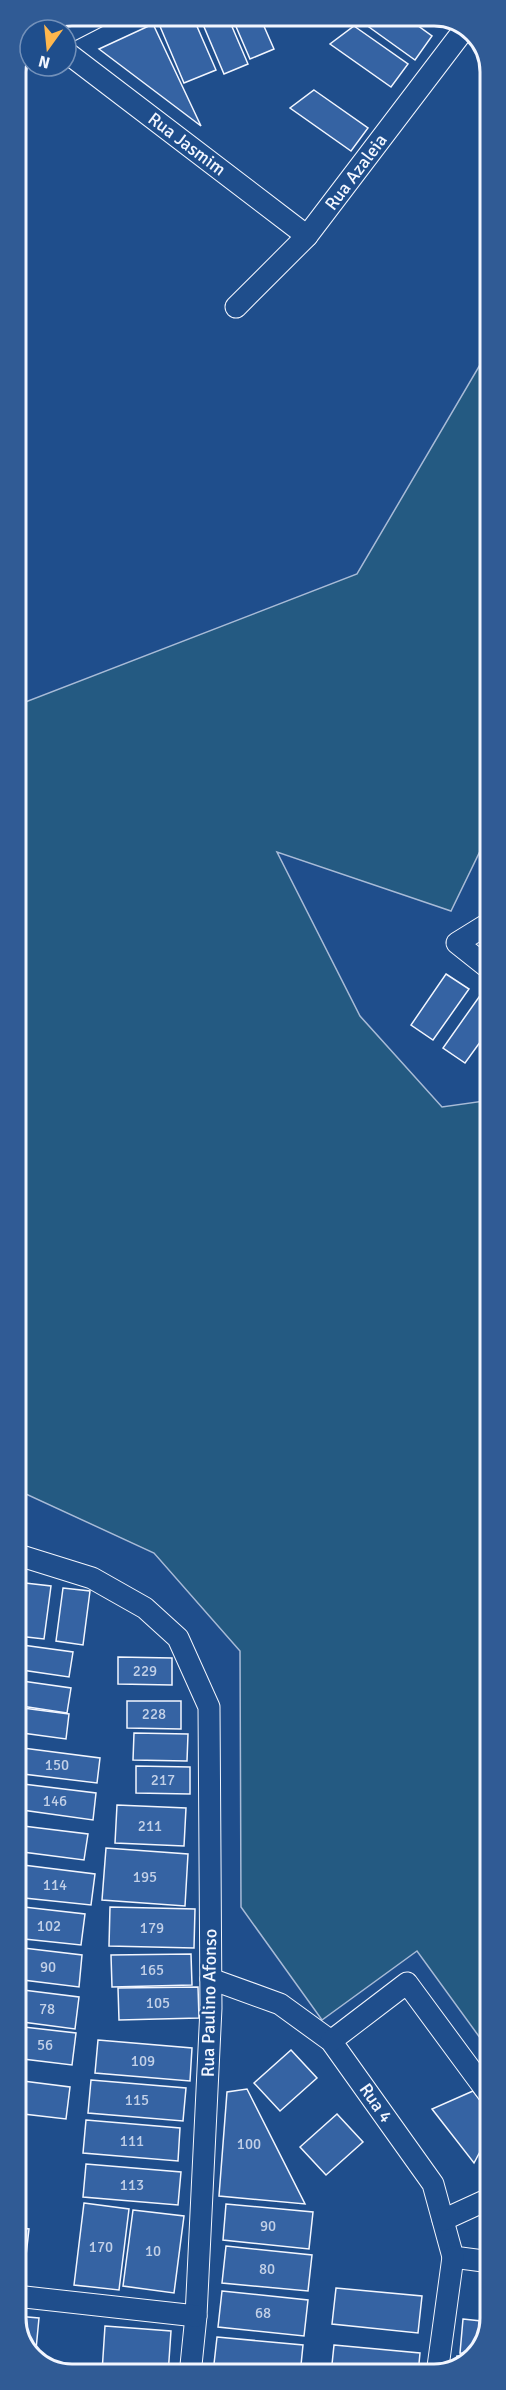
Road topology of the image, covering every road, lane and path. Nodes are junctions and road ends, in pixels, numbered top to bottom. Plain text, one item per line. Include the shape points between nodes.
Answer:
1 (461, 34) edge
2 (78, 61) edge
3 (307, 236) junction
4 (236, 308) dead end
5 (480, 929) edge
6 (480, 962) edge
7 (26, 1557) edge
8 (211, 1979) junction
9 (331, 2041) junction
10 (480, 2082) edge
11 (480, 2204) edge
12 (443, 2220) junction
13 (453, 2257) junction
14 (480, 2261) edge
15 (26, 2297) edge
16 (196, 2316) junction
17 (191, 2364) edge
18 (438, 2364) edge

1 - 3 street, Rua Azaleia
2 - 3 street, Rua Jasmim
3 - 4 street, Rua Azaleia
5 - 6 street via 457,944
7 - 8 street, Rua Paulino Afonso via 92,1578 145,1608 178,1638 209,1707
8 - 9 street, Rua 4 via 280,2004
8 - 16 street, Rua Paulino Afonso
9 - 10 street via 407,1983
9 - 12 street, Rua 4 via 433,2184
11 - 12 street
12 - 13 street, Rua 4
13 - 14 street
13 - 18 street
15 - 16 street
16 - 17 street, Rua Paulino Afonso

